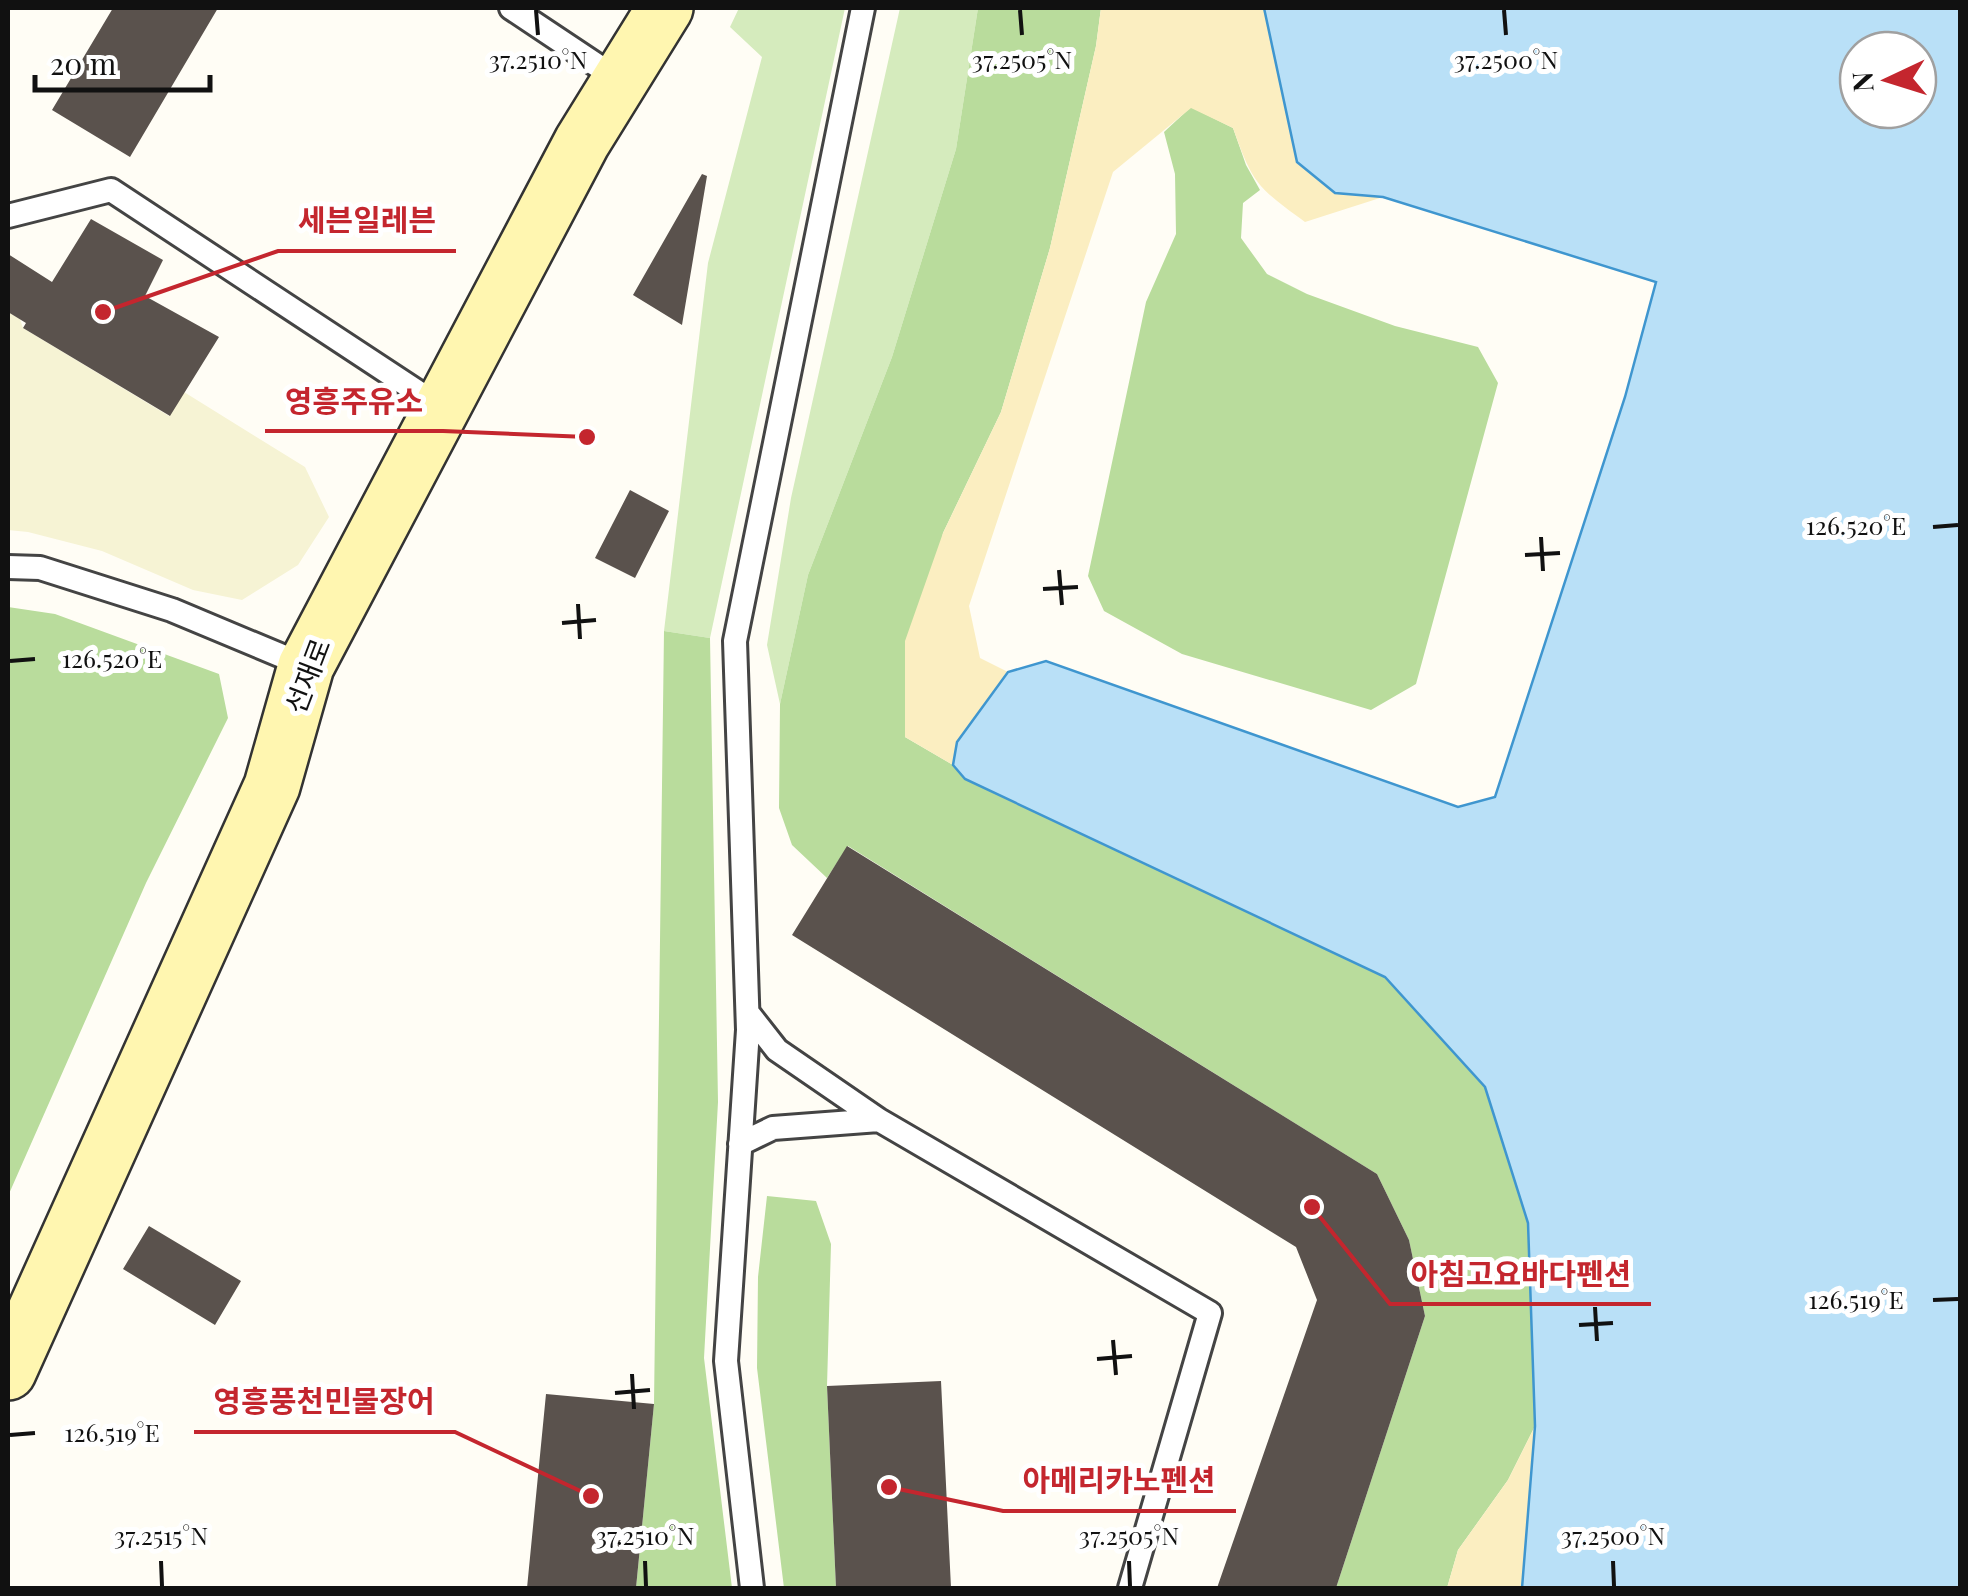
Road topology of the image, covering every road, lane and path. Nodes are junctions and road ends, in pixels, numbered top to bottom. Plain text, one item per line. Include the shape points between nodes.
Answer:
1 (511, 8) edge
2 (664, 8) edge
3 (863, 8) edge
4 (620, 80) junction
5 (8, 216) edge
6 (442, 408) junction
7 (8, 567) edge
8 (306, 666) junction
9 (748, 1013) junction
10 (879, 1120) junction
11 (740, 1144) junction
12 (8, 1372) edge
13 (752, 1588) edge
14 (1130, 1588) edge

1 - 4 lane
2 - 4 street, 선재로
3 - 9 lane via 735,641
4 - 6 street, 선재로
5 - 6 lane via 111,190
6 - 8 street, 선재로
7 - 8 lane via 40,568 172,610
8 - 12 street, 선재로 via 272,786
9 - 10 lane via 777,1050
9 - 11 lane
10 - 11 lane via 773,1128
10 - 14 lane via 1210,1313
11 - 13 lane via 726,1361

